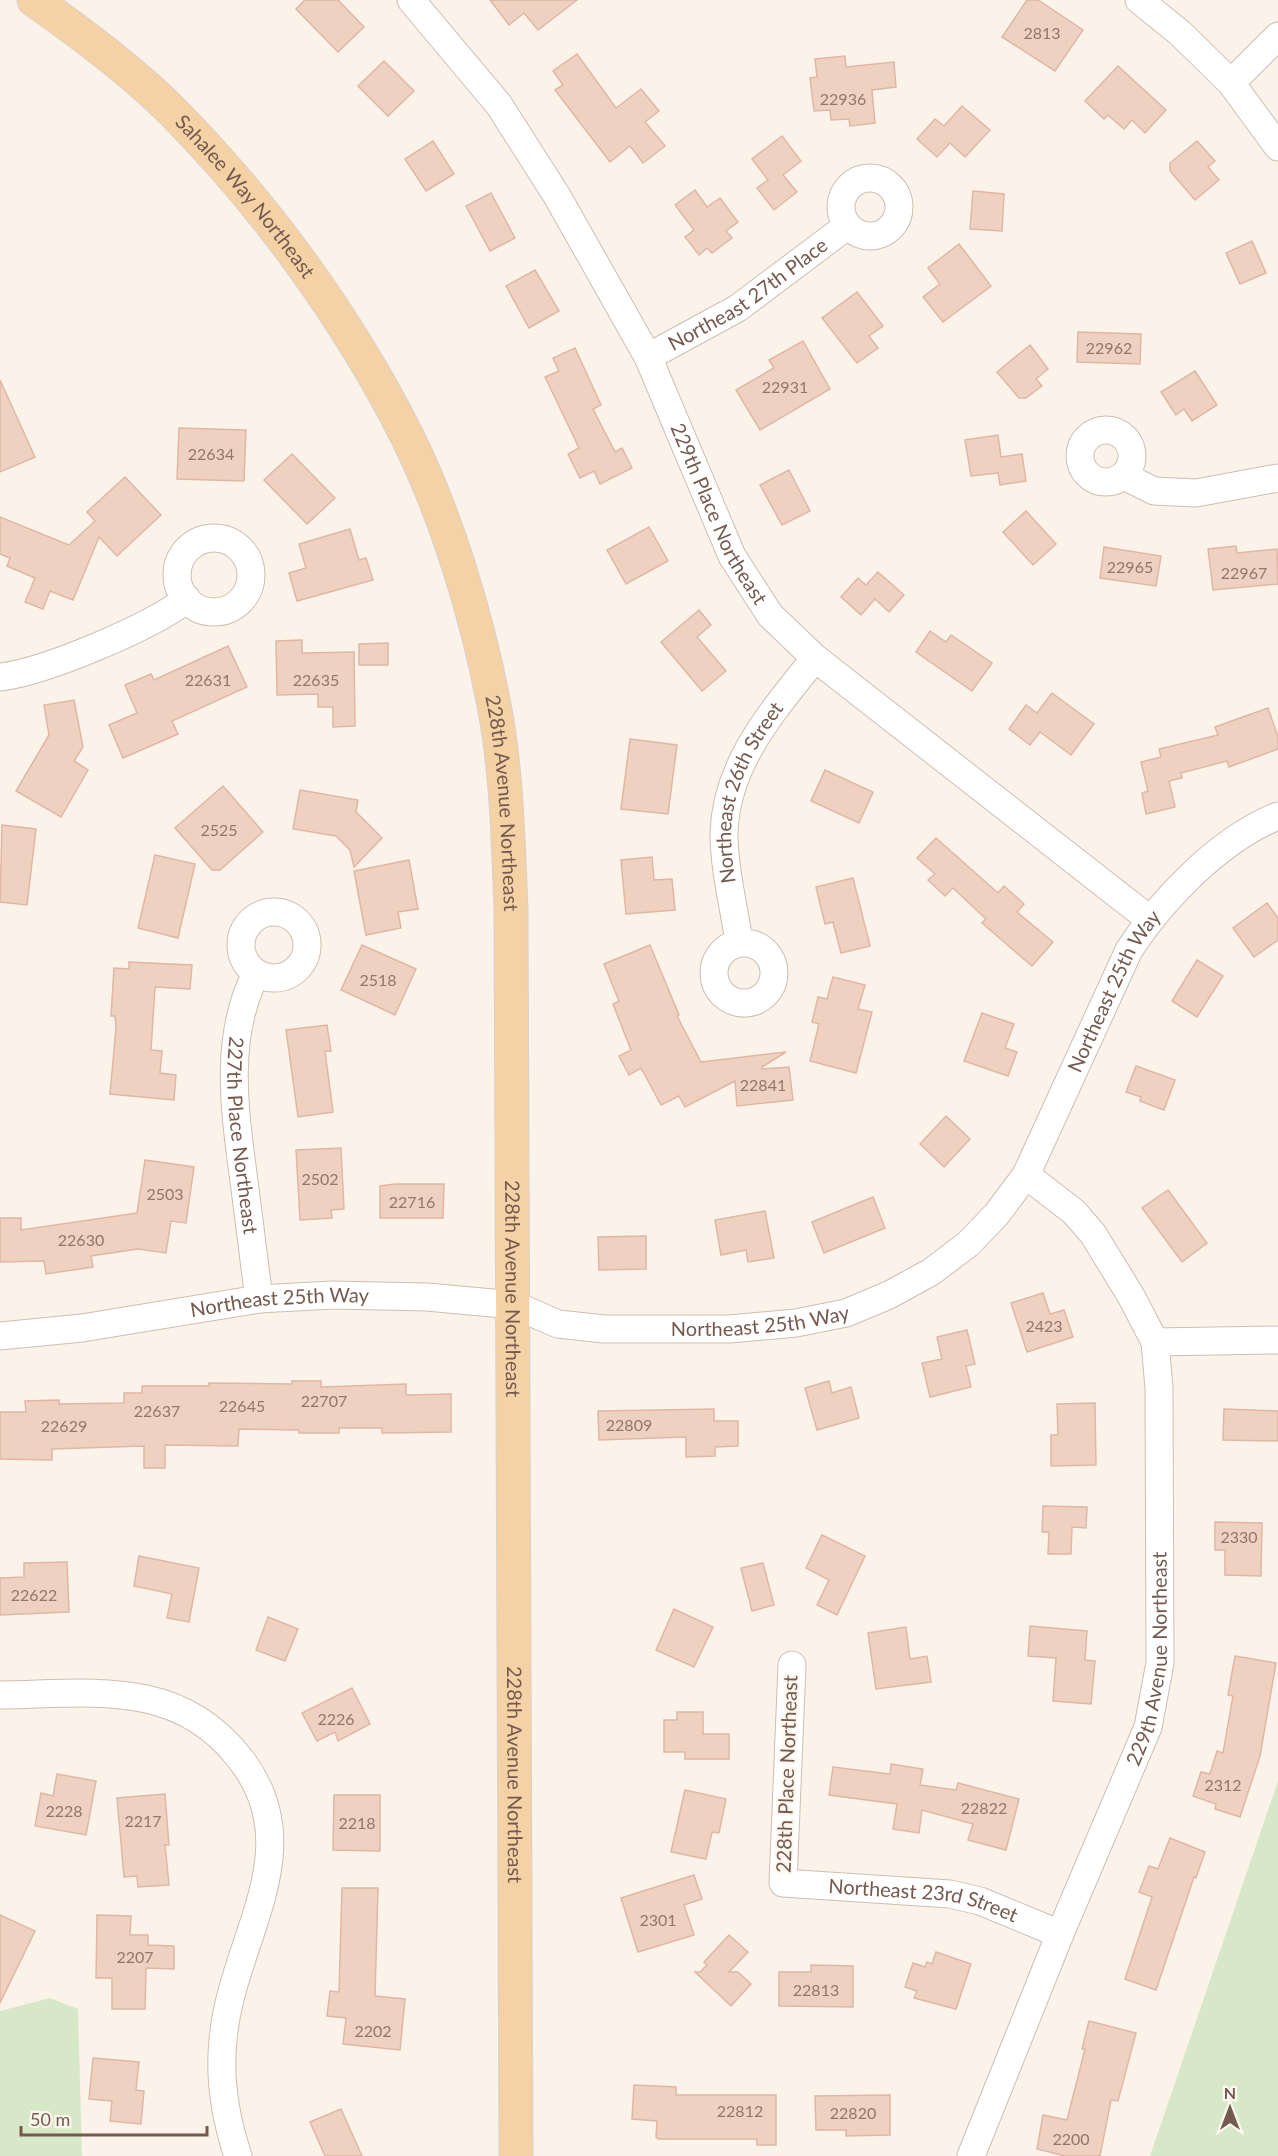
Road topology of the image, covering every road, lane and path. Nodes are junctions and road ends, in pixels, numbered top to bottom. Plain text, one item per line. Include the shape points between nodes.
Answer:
1 (34, 0) edge
2 (411, 0) edge
3 (1139, 0) edge
4 (1278, 36) edge
5 (1231, 83) junction
6 (1278, 147) edge
7 (847, 226) dead end
8 (648, 357) junction
9 (407, 436) joint
10 (1124, 476) dead end
11 (1278, 478) edge
12 (187, 599) dead end
13 (814, 658) junction
14 (0, 676) edge
15 (1278, 816) edge
16 (1149, 919) junction
17 (739, 942) dead end
18 (256, 974) dead end
19 (1026, 1175) junction
20 (260, 1299) junction
21 (514, 1305) junction
22 (0, 1336) edge
23 (1278, 1340) edge
24 (1155, 1342) junction
25 (792, 1665) dead end
26 (0, 1695) edge
27 (783, 1883) joint
28 (1060, 1934) junction
29 (238, 2156) edge
30 (516, 2156) edge
31 (971, 2156) edge

1 - 9 main road, Sahalee Way Northeast via 170,109 233,175 346,329
2 - 8 street, 229th Place Northeast via 499,105 557,196
3 - 5 street
4 - 5 street
5 - 6 street
7 - 8 street, Northeast 27th Place via 738,308
8 - 13 street, 229th Place Northeast via 732,556 770,615
9 - 21 main road, 228th Avenue Northeast via 440,515 476,624 495,706 506,797 512,908
10 - 11 street via 1154,491 1196,493
12 - 14 street via 130,631 61,660
13 - 16 street, 229th Place Northeast
13 - 17 street, Northeast 26th Street via 759,729 741,761 726,803 724,836
15 - 16 street, Northeast 25th Way via 1187,878
16 - 19 street, Northeast 25th Way via 1129,950
18 - 20 street, 227th Place Northeast via 238,1027 234,1068 235,1108
19 - 21 street, Northeast 25th Way via 968,1244 931,1272 846,1313 796,1323 730,1329 604,1329 558,1324
19 - 24 street, 229th Avenue Northeast via 1074,1212 1093,1234
20 - 21 street, Northeast 25th Way via 427,1297
20 - 22 street, Northeast 25th Way via 82,1328
21 - 30 main road, 228th Avenue Northeast
23 - 24 street
24 - 28 street, 229th Avenue Northeast via 1159,1388 1160,1663 1156,1692 1148,1727
25 - 27 street, 228th Place Northeast
26 - 29 street via 122,1693 162,1701 195,1715 224,1738 248,1767 264,1798 272,1828 269,1868 233,1988 223,2039 222,2086
27 - 28 street, Northeast 23rd Street via 950,1894 980,1901
28 - 31 street, 229th Avenue Northeast

